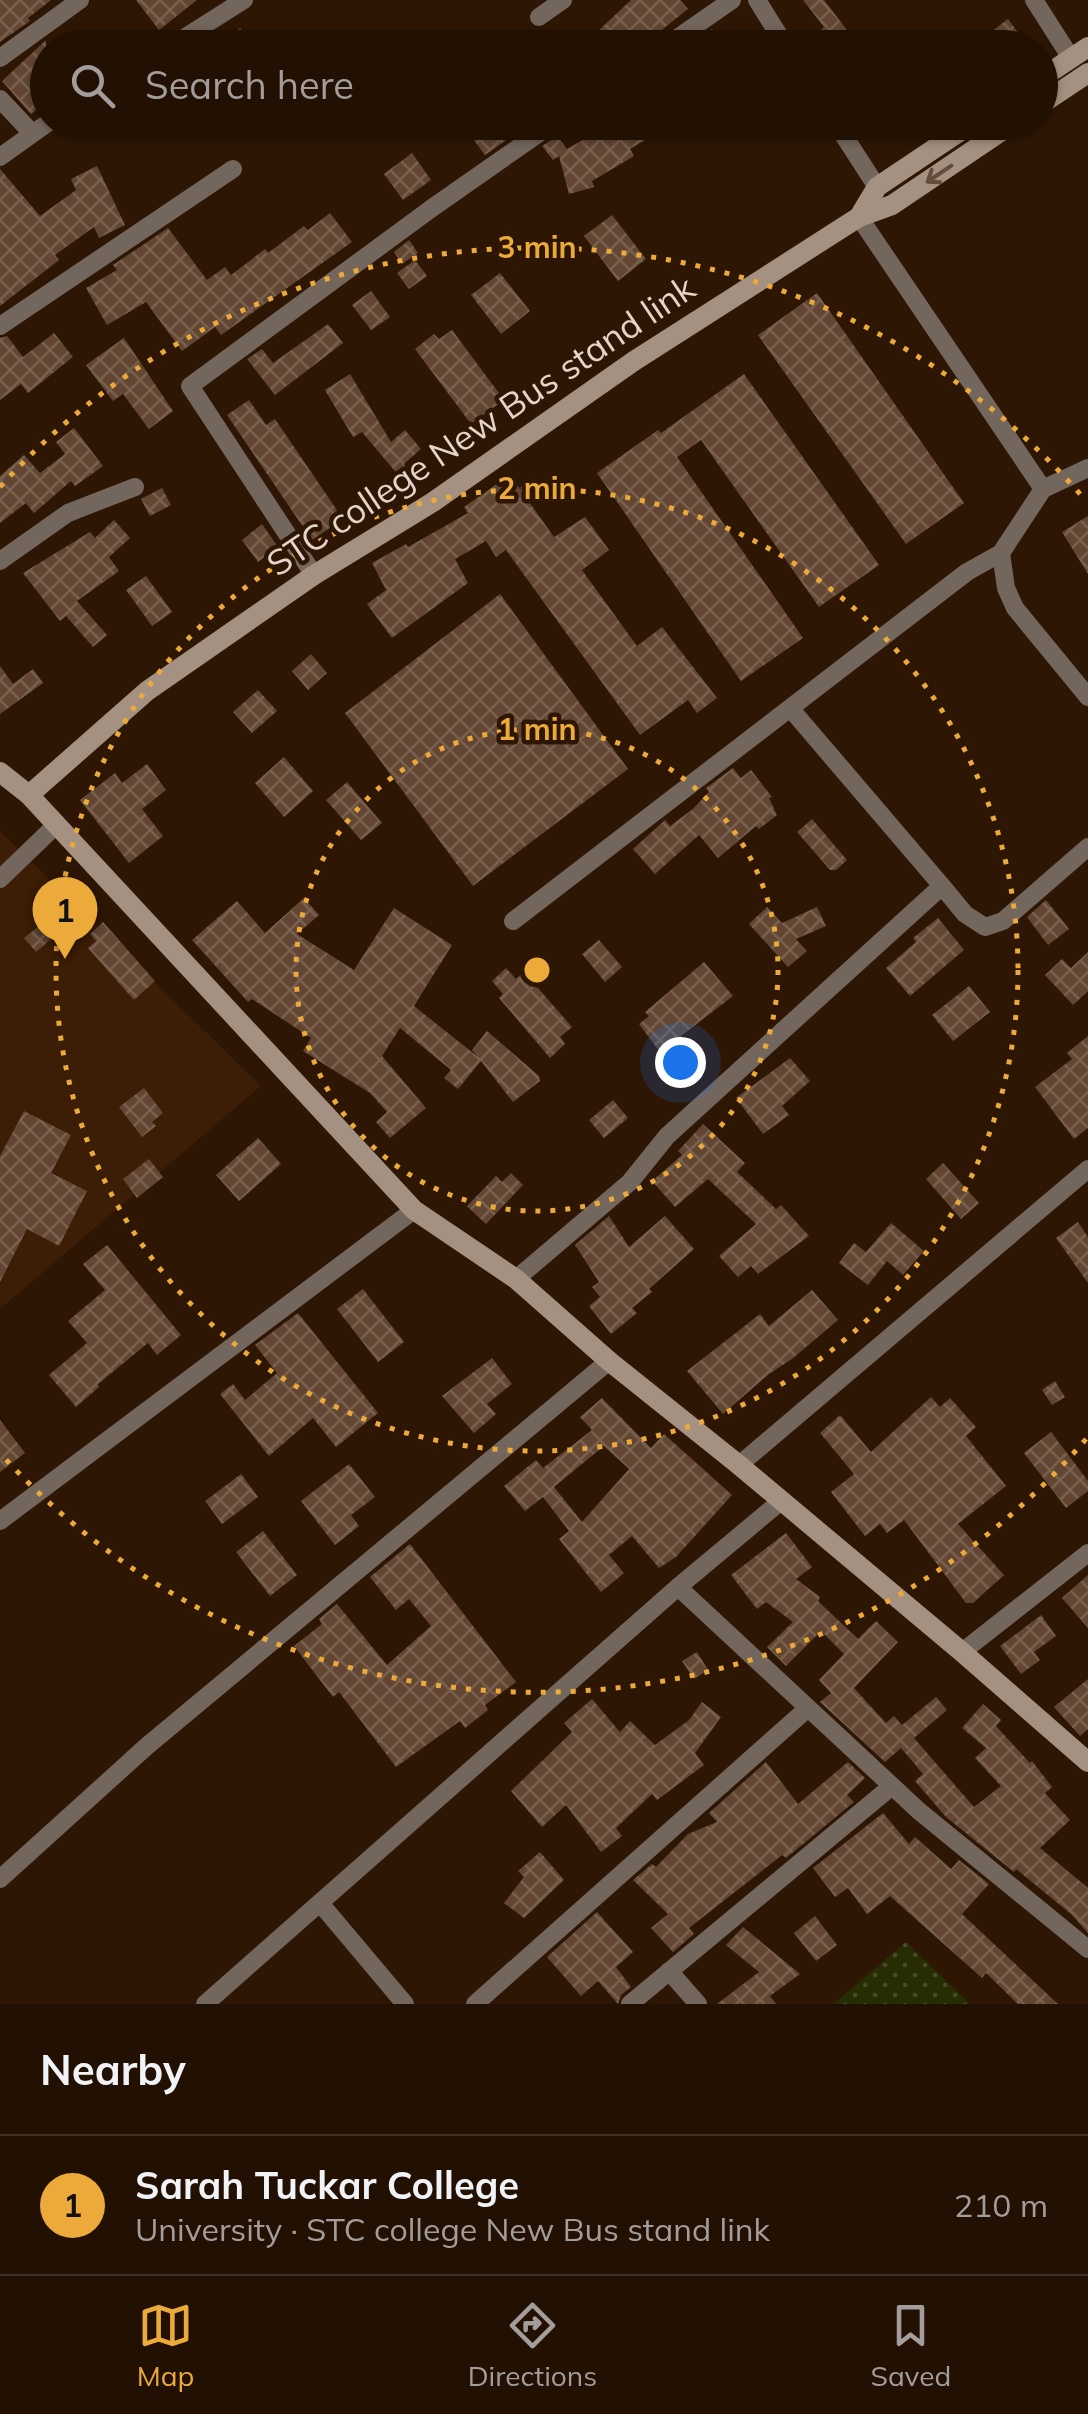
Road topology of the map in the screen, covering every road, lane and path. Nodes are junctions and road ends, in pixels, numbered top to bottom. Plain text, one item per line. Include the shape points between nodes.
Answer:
1 (80, 0) edge
2 (244, 0) edge
3 (564, 0) edge
4 (732, 0) edge
5 (757, 0) edge
6 (1034, 0) edge
7 (539, 17) dead end
8 (39, 30) edge
9 (196, 30) edge
10 (690, 30) edge
11 (776, 30) edge
12 (30, 36) edge
13 (1080, 53) edge
14 (0, 58) edge
15 (1058, 67) edge
16 (1088, 74) edge
17 (1058, 93) edge
18 (0, 99) edge
19 (30, 121) edge
20 (30, 135) edge
21 (529, 140) edge
22 (847, 140) edge
23 (947, 140) edge
24 (988, 140) edge
25 (0, 157) edge
26 (233, 169) dead end
27 (877, 187) junction
28 (859, 217) junction
29 (0, 326) edge
30 (1088, 468) edge
31 (134, 488) dead end
32 (1043, 489) junction
33 (1001, 553) junction
34 (0, 561) edge
35 (314, 575) junction
36 (1088, 697) edge
37 (790, 708) junction
38 (0, 772) edge
39 (28, 795) junction
40 (56, 825) junction
41 (1088, 847) edge
42 (0, 879) edge
43 (942, 886) junction
44 (513, 921) dead end
45 (1088, 1170) edge
46 (414, 1210) junction
47 (516, 1279) junction
48 (609, 1362) junction
49 (739, 1464) junction
50 (782, 1501) junction
51 (0, 1521) edge
52 (1088, 1553) edge
53 (678, 1587) junction
54 (962, 1652) junction
55 (808, 1708) junction
56 (1088, 1762) edge
57 (892, 1786) junction
58 (0, 1878) edge
59 (320, 1903) junction
60 (1088, 1949) edge
61 (669, 1971) junction
62 (205, 2004) edge
63 (405, 2004) edge
64 (476, 2004) edge
65 (630, 2004) edge
66 (698, 2004) edge

1 - 8 street
2 - 9 street
3 - 7 street
4 - 10 street
5 - 11 street
6 - 13 street
12 - 14 street
13 - 15 street
16 - 17 street
18 - 19 street
20 - 25 street
21 - 35 street via 190,386
22 - 27 street
23 - 27 street, STC college New Bus stand link
24 -> 28 street via 892,205
26 - 29 street
27 - 28 street, STC college New Bus stand link
28 - 32 street
28 - 35 street, STC college New Bus stand link
30 - 32 street
31 - 34 street via 68,513
32 - 33 street
33 - 36 street via 1014,608
33 - 37 street
35 - 39 street, STC college New Bus stand link via 147,691
37 - 43 street
37 - 44 street
38 - 39 street
39 - 40 street
40 - 42 street
40 - 46 street
41 - 43 street via 1003,922 985,927
43 - 47 street via 667,1136 630,1182
45 - 49 street
46 - 47 street
46 - 51 street
47 - 48 street
48 - 49 street
48 - 58 street via 147,1746
49 - 50 street
50 - 53 street
50 - 54 street
52 - 54 street
53 - 55 street
53 - 59 street
54 - 56 street
55 - 57 street
55 - 64 street
57 - 60 street
57 - 61 street
59 - 62 street
59 - 63 street
61 - 65 street
61 - 66 street

